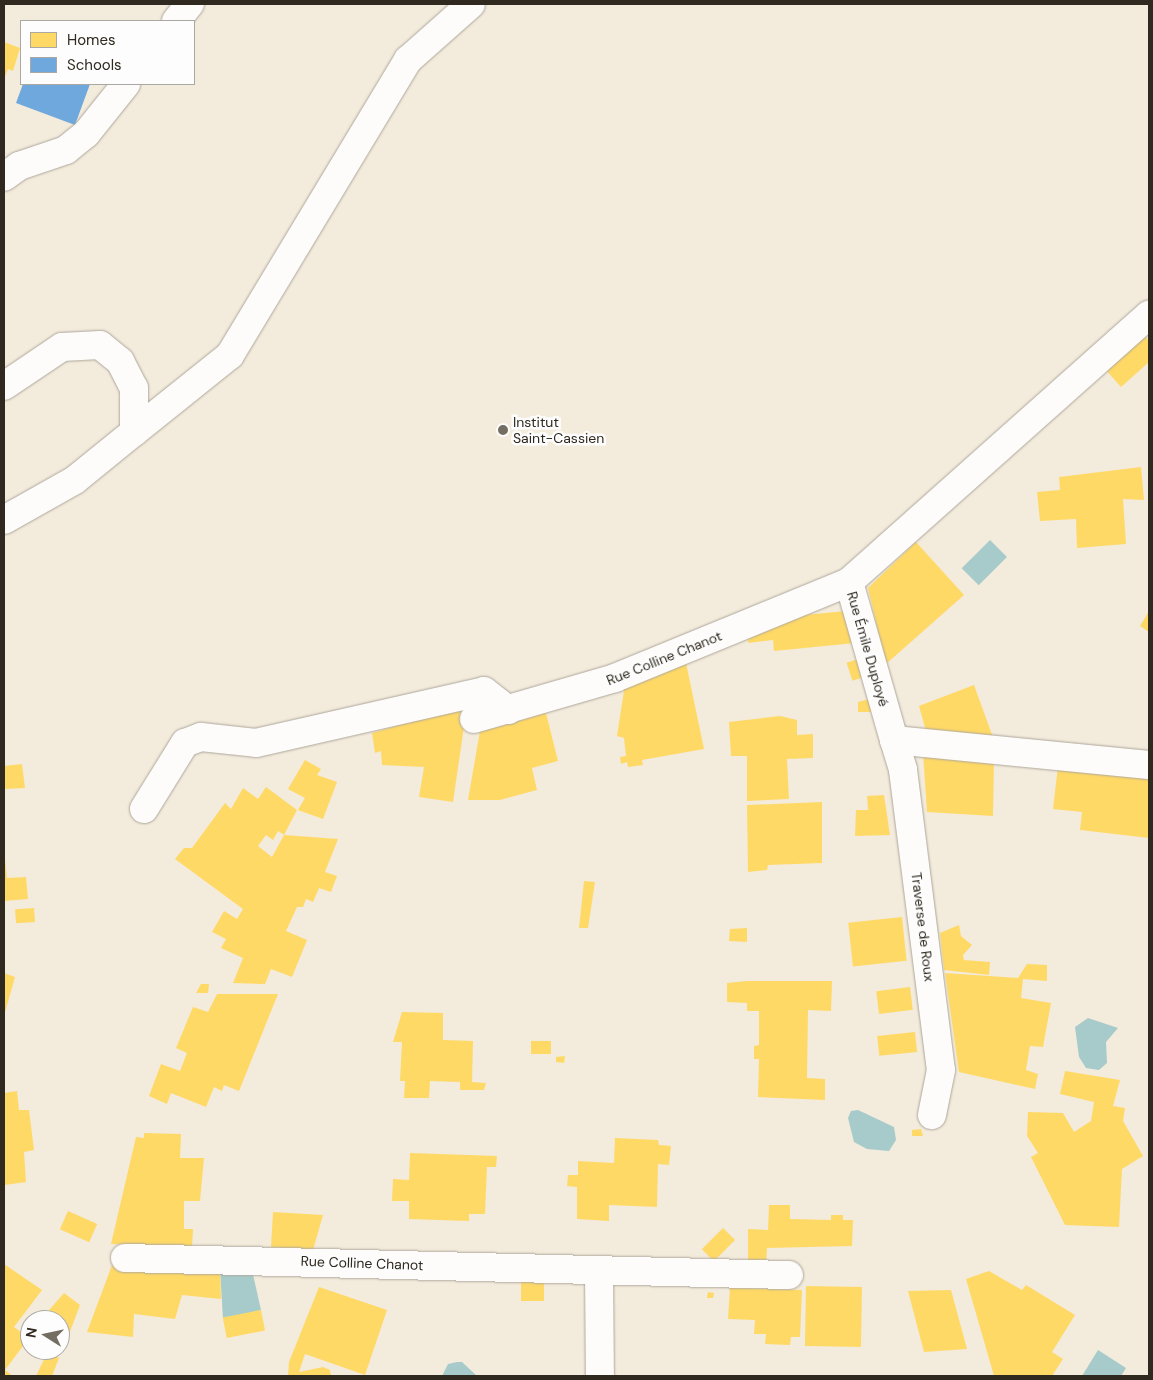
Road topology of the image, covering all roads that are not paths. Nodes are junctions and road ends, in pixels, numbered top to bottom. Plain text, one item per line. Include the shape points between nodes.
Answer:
1 (190, 4) edge
2 (471, 4) edge
3 (177, 20) edge
4 (125, 85) edge
5 (4, 177) edge
6 (1149, 315) edge
7 (4, 386) edge
8 (134, 432) junction
9 (4, 520) edge
10 (849, 582) junction
11 (508, 710) junction
12 (474, 719) dead end
13 (894, 740) junction
14 (1149, 766) edge
15 (144, 809) dead end
16 (932, 1115) dead end
17 (125, 1258) dead end
18 (599, 1271) junction
19 (789, 1276) dead end
20 (600, 1376) edge

1 - 3 street
2 - 8 street via 408,60 230,355
4 - 5 street via 86,134 66,150 19,166
6 - 10 street, Rue Émile Duployé
7 - 8 street via 62,347 100,345 120,360 134,388
8 - 9 street via 75,480
10 - 11 street, Rue Colline Chanot via 615,678
10 - 13 street, Rue Émile Duployé
11 - 12 street, Rue Colline Chanot
11 - 15 street via 484,690 256,744 201,737 185,743
13 - 14 street
13 - 16 street, Traverse de Roux via 902,770 941,1070
17 - 18 street, Rue Colline Chanot
18 - 19 street, Rue Colline Chanot
18 - 20 street

